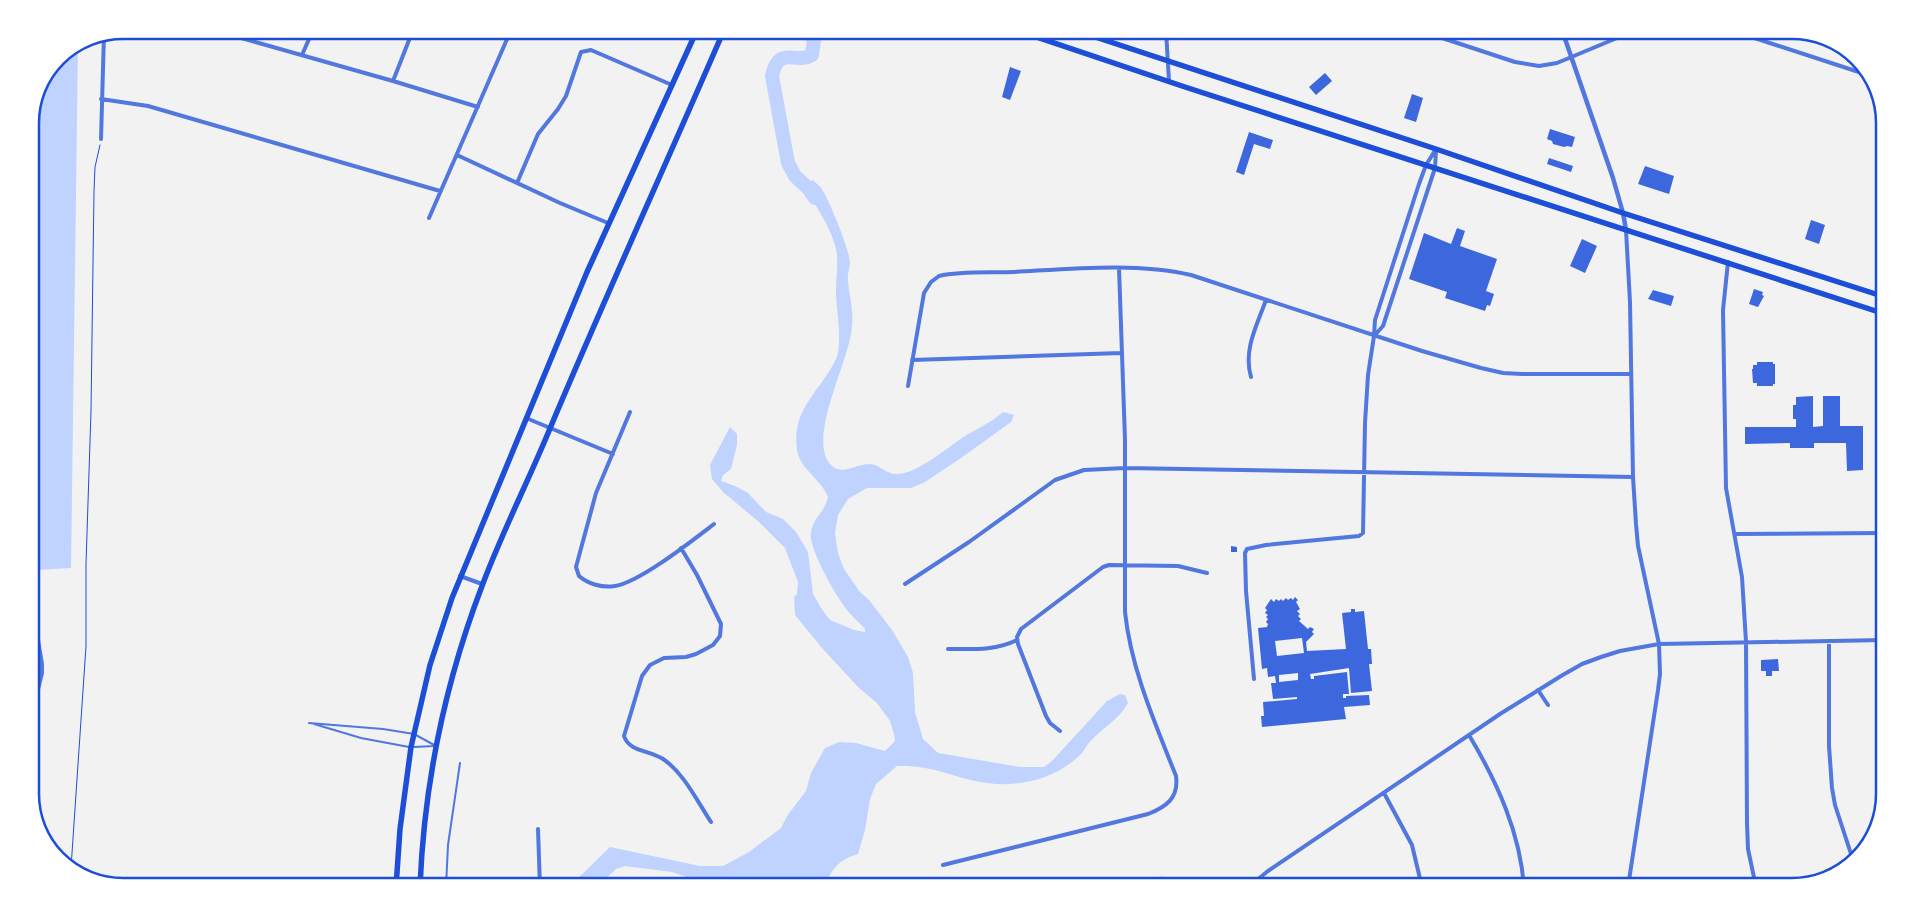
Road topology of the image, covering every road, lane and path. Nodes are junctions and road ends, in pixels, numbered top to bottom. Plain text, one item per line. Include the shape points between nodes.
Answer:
1 (245, 39) edge
2 (309, 39) edge
3 (409, 39) edge
4 (507, 39) edge
5 (693, 39) edge
6 (720, 39) edge
7 (1043, 39) edge
8 (1101, 39) edge
9 (1167, 39) edge
10 (1445, 39) edge
11 (1565, 39) edge
12 (1614, 39) edge
13 (1758, 39) edge
14 (104, 41) edge
15 (302, 55) junction
16 (1571, 56) junction
17 (1168, 61) junction
18 (1859, 72) edge
19 (393, 81) junction
20 (1169, 81) junction
21 (672, 85) junction
22 (102, 99) junction
23 (478, 107) junction
24 (102, 139) joint
25 (1436, 149) junction
26 (457, 155) junction
27 (1426, 165) junction
28 (1435, 168) junction
29 (517, 183) junction
30 (440, 191) junction
31 (1623, 213) junction
32 (429, 218) dead end
33 (608, 223) junction
34 (1626, 230) junction
35 (1728, 262) junction
36 (1119, 268) junction
37 (1876, 295) edge
38 (1266, 300) junction
39 (1876, 311) edge
40 (1374, 336) junction
41 (1121, 353) junction
42 (912, 360) junction
43 (1631, 374) junction
44 (1251, 377) dead end
45 (908, 386) dead end
46 (630, 412) dead end
47 (526, 418) junction
48 (550, 428) junction
49 (613, 454) junction
50 (1125, 468) junction
51 (1364, 473) junction
52 (1633, 477) junction
53 (714, 524) dead end
54 (1876, 533) edge
55 (1735, 534) junction
56 (682, 548) junction
57 (1124, 565) junction
58 (1207, 573) dead end
59 (460, 576) junction
60 (482, 584) junction
61 (905, 584) dead end
62 (1017, 640) junction
63 (1876, 640) edge
64 (1829, 641) junction
65 (1746, 642) junction
66 (1659, 644) junction
67 (39, 646) edge
68 (948, 649) dead end
69 (1254, 680) dead end
70 (39, 685) edge
71 (1538, 690) junction
72 (1548, 706) dead end
73 (1060, 731) dead end
74 (414, 734) junction
75 (1469, 735) junction
76 (436, 746) junction
77 (411, 747) junction
78 (460, 763) dead end
79 (1384, 793) junction
80 (710, 822) dead end
81 (538, 829) dead end
82 (1851, 854) edge
83 (71, 861) edge
84 (943, 865) dead end
85 (397, 878) edge
86 (421, 878) edge
87 (446, 878) edge
88 (540, 878) edge
89 (1259, 878) edge
90 (1420, 878) edge
91 (1523, 878) edge
92 (1629, 878) edge
93 (1754, 878) edge

1 - 15 street
2 - 15 street
3 - 19 street
4 - 23 street
5 - 21 main road
6 - 48 main road
7 - 20 main road
8 - 17 main road
9 - 17 street
10 - 16 street via 1514,62 1539,66 1557,63
11 - 16 street
12 - 16 street
13 - 18 street
14 - 22 street
15 - 19 street
16 - 31 street
17 - 20 street
17 - 25 main road
19 - 23 street
20 - 27 main road
21 - 29 street via 591,50 581,52 566,96 538,134
21 - 33 main road
22 - 24 street
22 - 30 street via 148,106
23 - 26 street
24 - 83 path via 94,175 86,646
25 - 27 street
25 - 28 street
25 - 31 main road
26 - 29 street
26 - 30 street
27 - 28 main road
27 - 40 street via 1375,320
28 - 34 main road
28 - 40 street via 1383,326
29 - 33 street
30 - 32 street
31 - 34 street
31 - 37 main road
33 - 47 main road
34 - 35 main road
34 - 43 street
35 - 39 main road
35 - 55 street via 1723,310 1725,464
36 - 38 street via 1177,272
36 - 41 street
36 - 42 street via 939,276 924,294
38 - 40 street
38 - 44 street via 1249,349
40 - 43 street via 1458,363 1503,373
40 - 51 street via 1368,375
41 - 42 street
41 - 50 street
42 - 45 street
43 - 52 street
46 - 49 street
47 - 48 street
47 - 59 main road
48 - 49 street
48 - 60 main road
49 - 56 street via 596,492 576,567 578,576 600,586 616,586
50 - 51 street
50 - 57 street
50 - 61 street via 1084,470 1055,480
51 - 52 street
51 - 69 street via 1361,535 1250,548 1245,553
52 - 66 street via 1638,546
53 - 56 street
54 - 55 street
55 - 65 street via 1742,577
56 - 80 street via 721,624 721,630 717,642 701,652 659,659 650,665 642,676 624,736 632,747 657,756 672,767
57 - 58 street via 1178,566
57 - 62 street via 1103,567 1021,629
57 - 84 street via 1125,612 1131,649 1176,776 1176,790 1171,801 1158,810
59 - 60 street
59 - 74 main road via 430,665
60 - 76 main road via 456,664
62 - 68 street via 980,650
62 - 73 street via 1046,716
63 - 64 street
64 - 65 street
64 - 82 street via 1832,788
65 - 66 street
65 - 93 street via 1747,823
66 - 71 street via 1620,651 1582,664
66 - 92 street via 1660,674
67 - 70 street via 42,664
71 - 72 street
71 - 75 street
74 - 76 lane
74 - 77 main road
74 - 77 lane via 363,726 309,723 361,738
75 - 79 street
75 - 91 street via 1491,775 1510,821
76 - 77 lane
76 - 86 main road
77 - 85 main road
78 - 87 lane
79 - 89 street
79 - 90 street via 1412,845
81 - 88 street

